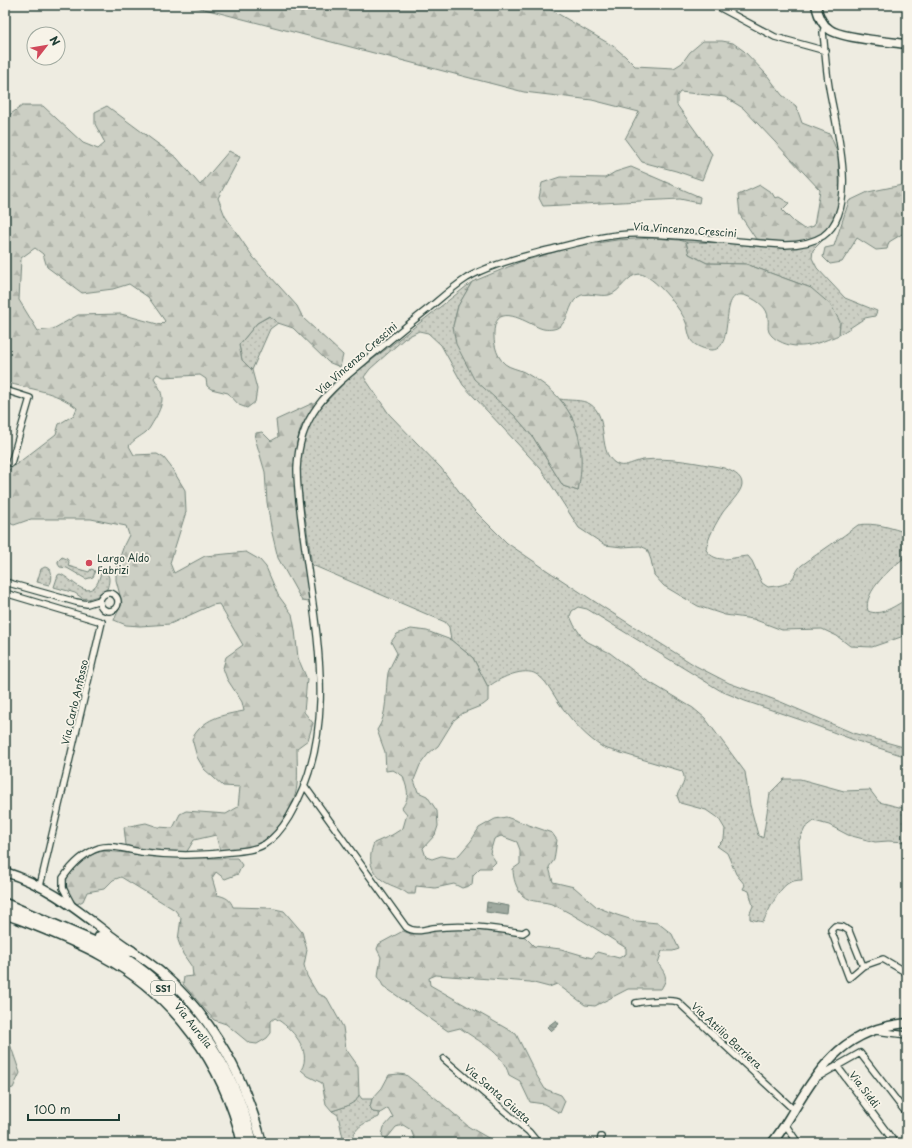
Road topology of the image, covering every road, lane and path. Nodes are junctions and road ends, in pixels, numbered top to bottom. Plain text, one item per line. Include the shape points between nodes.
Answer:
1 (715, 5) edge
2 (816, 5) edge
3 (825, 26) junction
4 (907, 44) edge
5 (826, 51) junction
6 (5, 390) edge
7 (11, 463) dead end
8 (5, 582) edge
9 (5, 593) edge
10 (100, 600) junction
11 (107, 611) junction
12 (102, 622) junction
13 (304, 785) junction
14 (5, 872) edge
15 (40, 886) junction
16 (5, 898) edge
17 (72, 906) junction
18 (5, 911) edge
19 (526, 931) dead end
20 (131, 951) junction
21 (863, 966) junction
22 (907, 973) edge
23 (636, 1003) dead end
24 (907, 1023) edge
25 (869, 1031) junction
26 (907, 1035) edge
27 (444, 1059) dead end
28 (837, 1066) junction
29 (814, 1079) junction
30 (794, 1110) junction
31 (907, 1114) edge
32 (785, 1124) junction
33 (243, 1143) edge
34 (252, 1143) edge
35 (262, 1143) edge
36 (538, 1143) edge
37 (772, 1143) edge
38 (798, 1143) edge
39 (896, 1143) edge

1 - 5 street via 775,37
2 - 3 street
3 - 4 street via 841,35
3 - 5 street, Via Vincenzo Crescini via 823,32
5 - 13 street, Via Vincenzo Crescini via 828,85 842,156 844,191 838,214 832,227 824,235 806,243 785,245 630,234 579,242 504,263 475,274 447,293 342,380 316,406 301,437 297,468 299,506 318,648 320,683 319,729
6 - 7 street via 30,398
8 - 10 street via 76,602 88,604
9 - 12 street
10 - 11 street via 102,607
10 - 11 street via 108,593 118,598 117,607
11 - 12 street
12 - 15 street, Via Carlo Anfosso
13 - 17 street, Via Vincenzo Crescini via 292,813 277,834 257,848 193,856 109,847 90,852 75,862 62,879 63,888
13 - 19 street via 406,928 415,931 443,927 477,927 522,933
14 - 15 street
15 - 17 street
16 - 20 highway
17 - 20 street
18 - 33 highway, Via Aurelia / SS1 via 102,955 138,978 165,1001 216,1068 230,1100
18 - 34 highway, Via Aurelia / SS1 via 108,948 148,975 170,995 201,1029 222,1065 239,1102
20 - 35 street via 152,965 176,987 192,1003 213,1032 244,1087
21 - 21 street via 849,978 831,930 835,926 849,931
21 - 22 street via 882,959
23 - 30 street, Via Attilio Barriera via 677,1001
24 - 25 street
25 - 26 street
25 - 29 street via 840,1049
27 - 36 street, Via Santa Giusta via 529,1132
28 - 29 street, Via Siddi
28 - 31 street via 860,1053
28 - 39 street, Via Siddi
29 - 30 street
30 - 32 street
32 - 37 street
32 - 38 street

